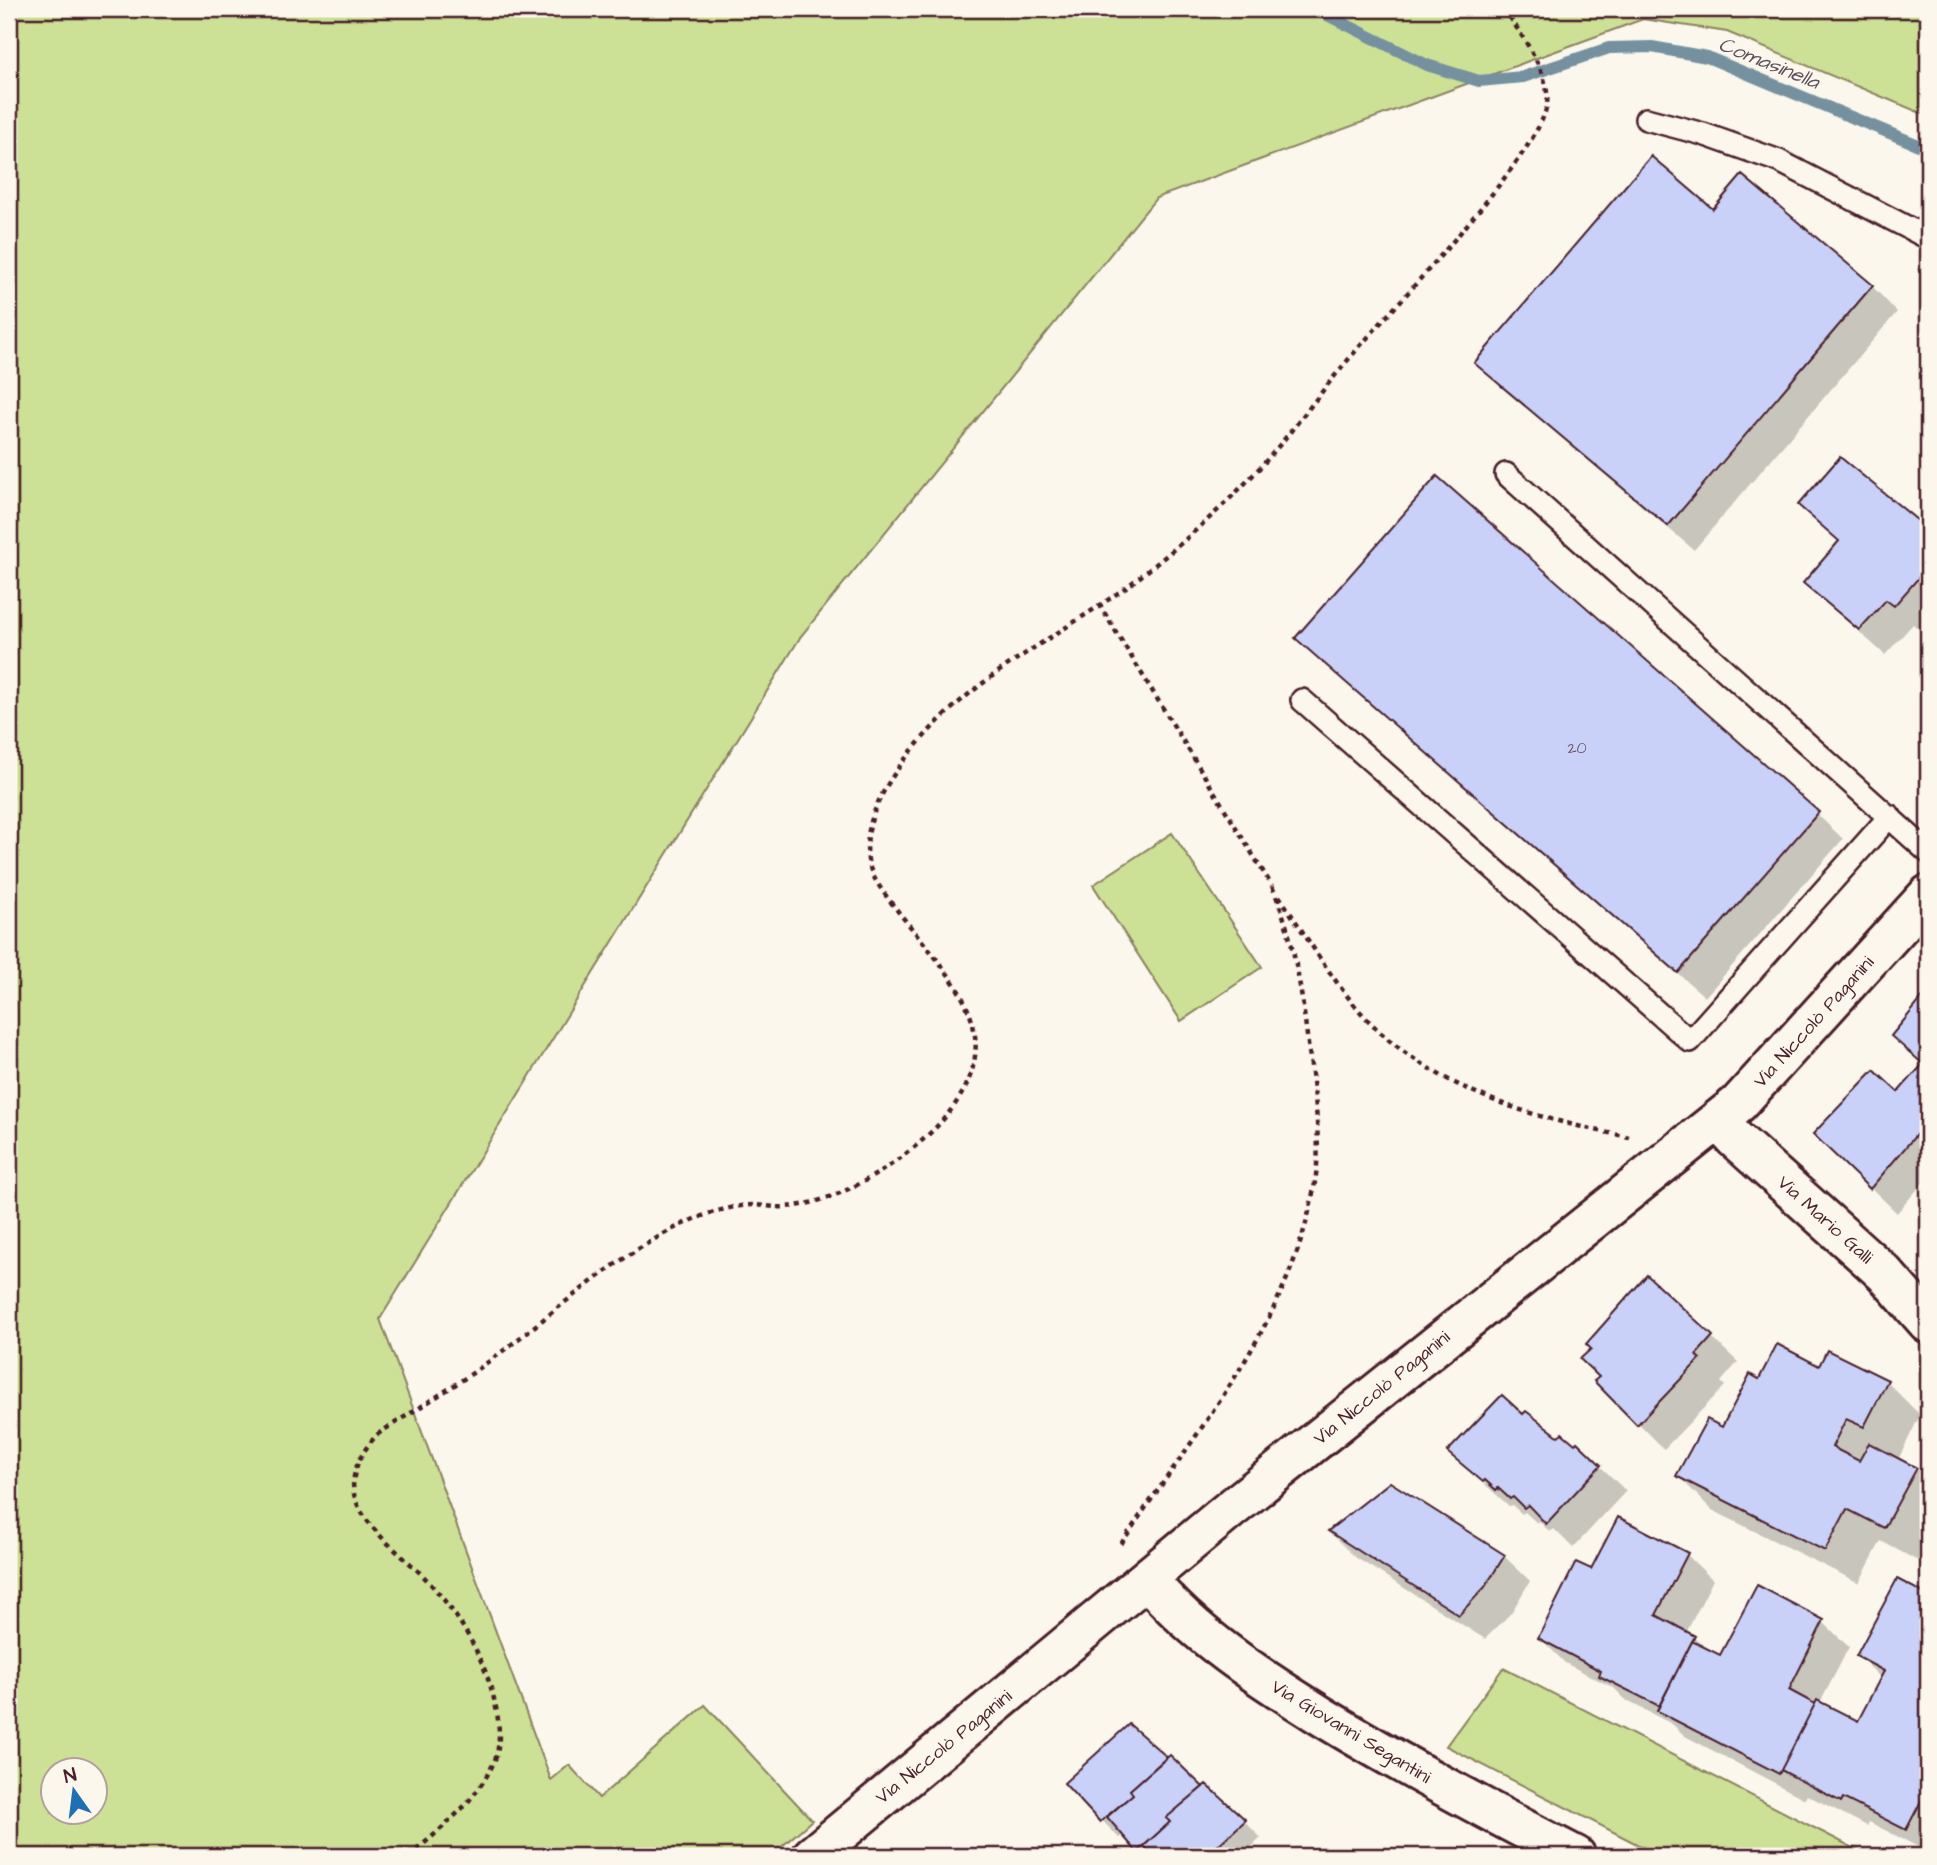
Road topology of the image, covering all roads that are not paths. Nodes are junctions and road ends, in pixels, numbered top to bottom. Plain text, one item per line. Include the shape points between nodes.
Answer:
1 (1646, 119) dead end
2 (1928, 238) edge
3 (1506, 474) dead end
4 (1302, 699) dead end
5 (1890, 816) junction
6 (1928, 852) edge
7 (1928, 895) edge
8 (1707, 1130) junction
9 (1928, 1322) edge
10 (1147, 1579) junction
11 (812, 1856) edge
12 (1576, 1856) edge

1 - 2 lane via 1779,161
3 - 5 lane
4 - 5 lane via 1690,1041
5 - 6 lane
7 - 8 street, Via Niccolò Paganini via 1769,1072
8 - 9 street, Via Mario Galli via 1735,1139 1884,1273
8 - 10 street, Via Niccolò Paganini
10 - 11 street, Via Niccolò Paganini
10 - 12 street, Via Giovanni Segantini via 1207,1639 1298,1701 1400,1764

